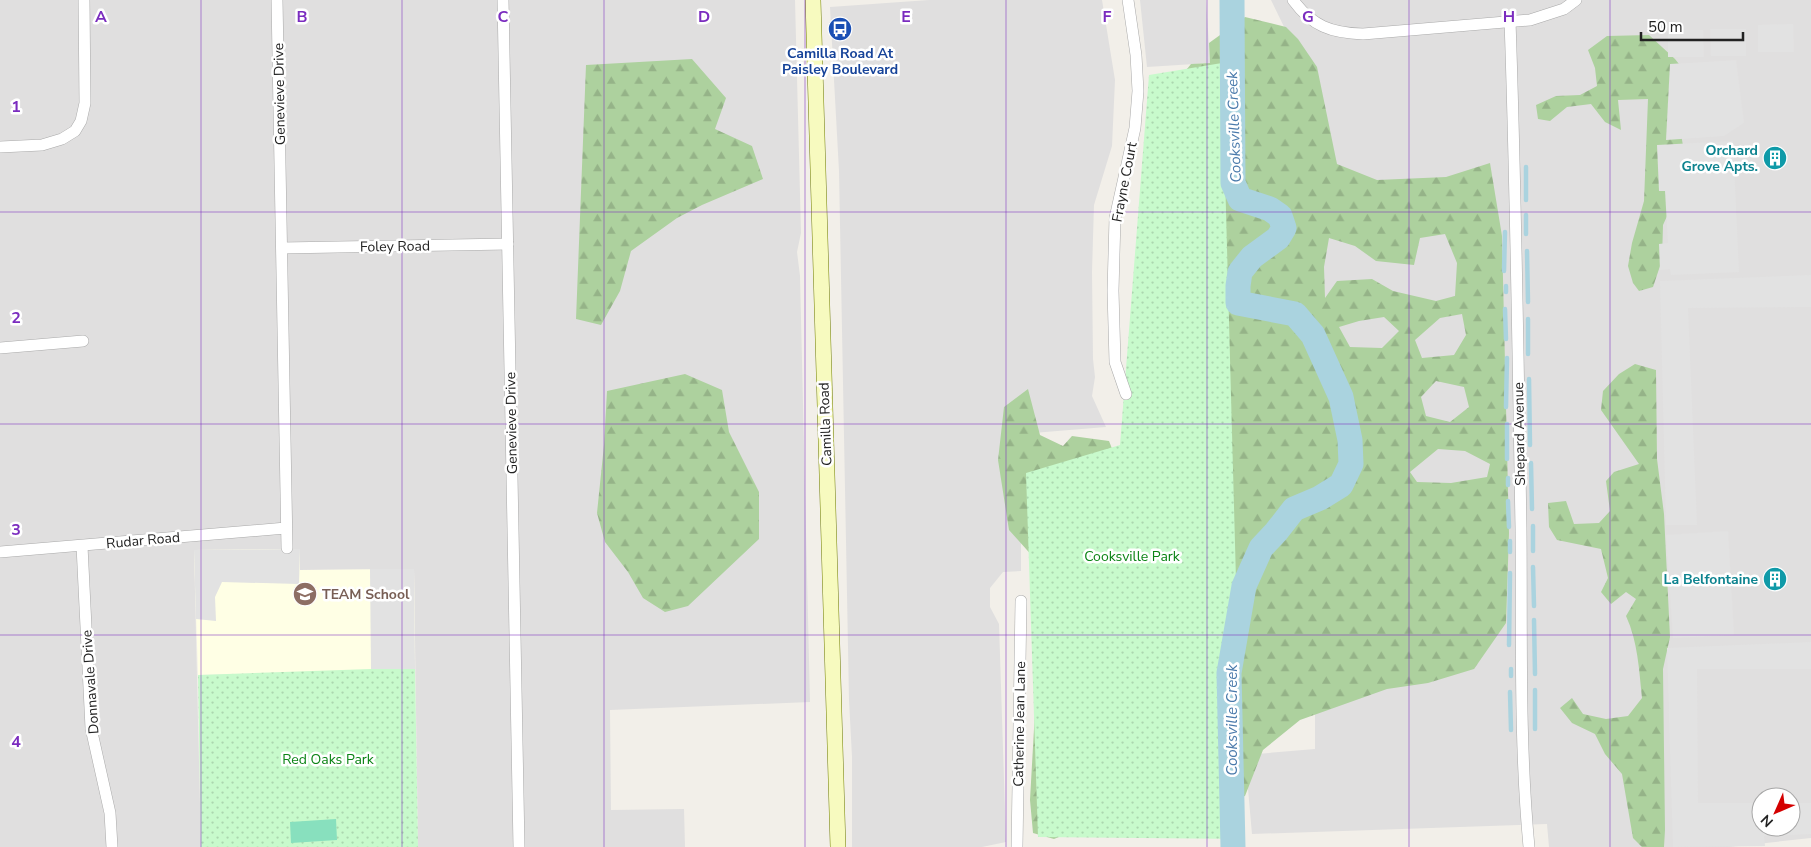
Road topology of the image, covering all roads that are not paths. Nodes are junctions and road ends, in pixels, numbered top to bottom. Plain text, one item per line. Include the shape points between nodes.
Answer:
1 (84, 0) edge
2 (277, 0) edge
3 (503, 0) edge
4 (813, 0) edge
5 (1128, 0) edge
6 (1293, 0) edge
7 (1576, 0) edge
8 (1510, 21) junction
9 (0, 147) edge
10 (508, 244) junction
11 (282, 248) junction
12 (83, 341) dead end
13 (0, 348) edge
14 (1126, 394) dead end
15 (286, 528) junction
16 (82, 546) junction
17 (287, 548) dead end
18 (0, 552) edge
19 (1021, 601) dead end
20 (112, 847) edge
21 (519, 847) edge
22 (838, 847) edge
23 (1017, 847) edge
24 (1529, 847) edge

1 - 9 street via 86,103 75,131 42,145
2 - 11 street, Genevieve Drive
3 - 10 street, Genevieve Drive
4 - 22 street, Camilla Road
5 - 14 street, Frayne Court via 1138,91 1135,128 1115,218 1113,291 1115,362
6 - 8 street via 1303,13 1324,28 1343,33
7 - 8 street via 1550,14
8 - 24 street, Shepard Avenue via 1523,729
10 - 11 street, Foley Road
10 - 21 street, Genevieve Drive
11 - 15 street, Genevieve Drive
12 - 13 street
15 - 16 street, Rudar Road
15 - 17 street, Genevieve Drive
16 - 18 street, Rudar Road
16 - 20 street, Donnavale Drive via 91,728 110,813
19 - 23 street, Catherine Jean Lane

